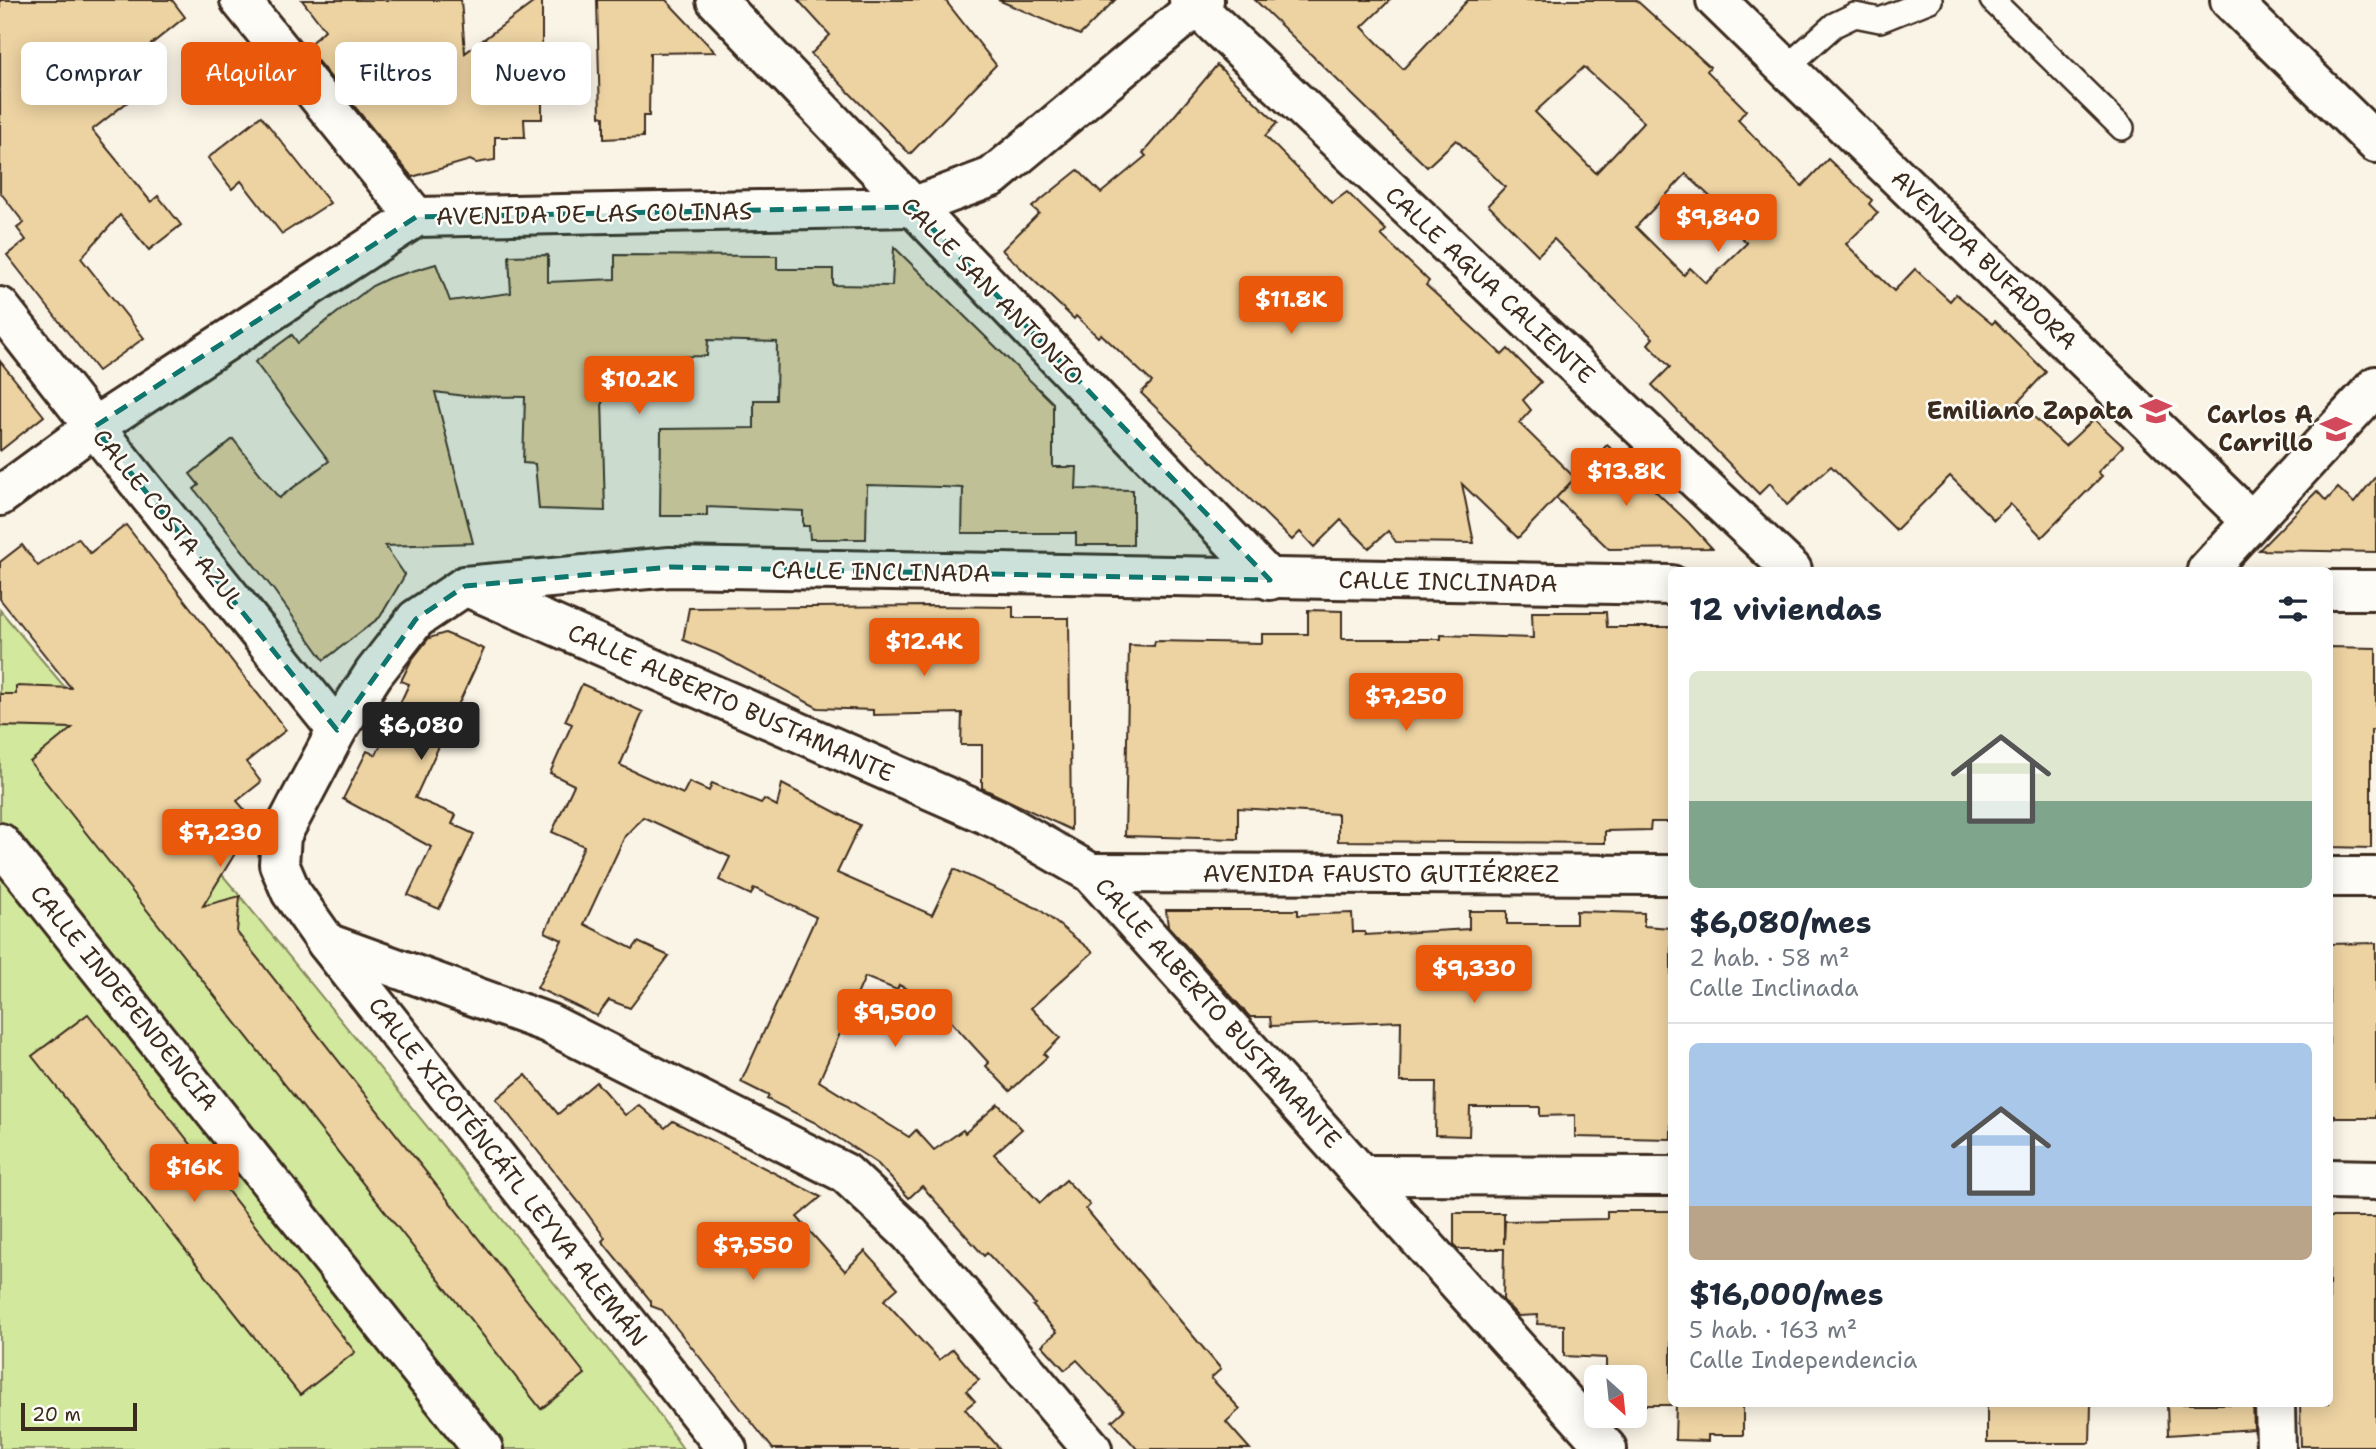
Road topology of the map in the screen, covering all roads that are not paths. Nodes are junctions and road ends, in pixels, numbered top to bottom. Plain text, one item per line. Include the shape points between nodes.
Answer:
1 (240, 0) edge
2 (716, 0) edge
3 (1716, 0) edge
4 (1930, 0) edge
5 (1992, 0) edge
6 (2230, 0) edge
7 (1196, 3) edge
8 (1787, 67) junction
9 (2122, 128) dead end
10 (2376, 143) edge
11 (912, 207) junction
12 (416, 217) junction
13 (0, 307) edge
14 (2376, 386) edge
15 (93, 427) junction
16 (0, 496) edge
17 (2250, 520) junction
18 (1789, 567) edge
19 (2210, 567) edge
20 (1270, 580) junction
21 (1668, 585) edge
22 (465, 586) junction
23 (2333, 590) edge
24 (2376, 590) edge
25 (337, 730) junction
26 (0, 843) edge
27 (1091, 873) junction
28 (1668, 874) edge
29 (2333, 877) edge
30 (2376, 877) edge
31 (291, 892) joint
32 (327, 943) junction
33 (1364, 1175) junction
34 (1668, 1176) edge
35 (2333, 1179) edge
36 (2376, 1180) edge
37 (2275, 1407) edge
38 (484, 1449) edge
39 (727, 1449) edge
40 (1092, 1449) edge
41 (1607, 1449) edge
42 (2276, 1449) edge

1 - 12 street
2 - 11 street, CALLE SAN ANTONIO
3 - 8 street, AVENIDA BUFADORA
4 - 8 lane via 1880,20 1855,15 1834,25
5 - 9 lane
6 - 10 street
7 - 11 street, AVENIDA DE LAS COLINAS via 992,177
7 - 18 street, CALLE AGUA CALIENTE
8 - 17 street, AVENIDA BUFADORA
11 - 12 street, AVENIDA DE LAS COLINAS
11 - 20 street, CALLE SAN ANTONIO
12 - 15 street, AVENIDA DE LAS COLINAS
13 - 15 street, CALLE COSTA AZUL
14 - 17 street
15 - 16 street, AVENIDA DE LAS COLINAS
15 - 25 street, CALLE COSTA AZUL
17 - 19 street
20 - 21 street, CALLE INCLINADA
20 - 22 street, CALLE INCLINADA via 670,567
22 - 25 street, CALLE INCLINADA via 416,619
22 - 27 street, CALLE ALBERTO BUSTAMANTE via 997,819
23 - 24 street
25 - 31 street, CALLE INCLINADA via 281,836 279,864
26 - 38 street, CALLE INDEPENDENCIA
27 - 28 street, AVENIDA FAUSTO GUTIÉRREZ
27 - 33 street, CALLE ALBERTO BUSTAMANTE
29 - 30 street
31 - 32 street, CALLE XICOTÉNCÁTL LEYVA ALEMÁN
32 - 39 street, CALLE XICOTÉNCÁTL LEYVA ALEMÁN
32 - 40 street via 548,1023 845,1173 910,1234
33 - 34 street
33 - 41 street, CALLE ALBERTO BUSTAMANTE
35 - 36 street
37 - 42 street

